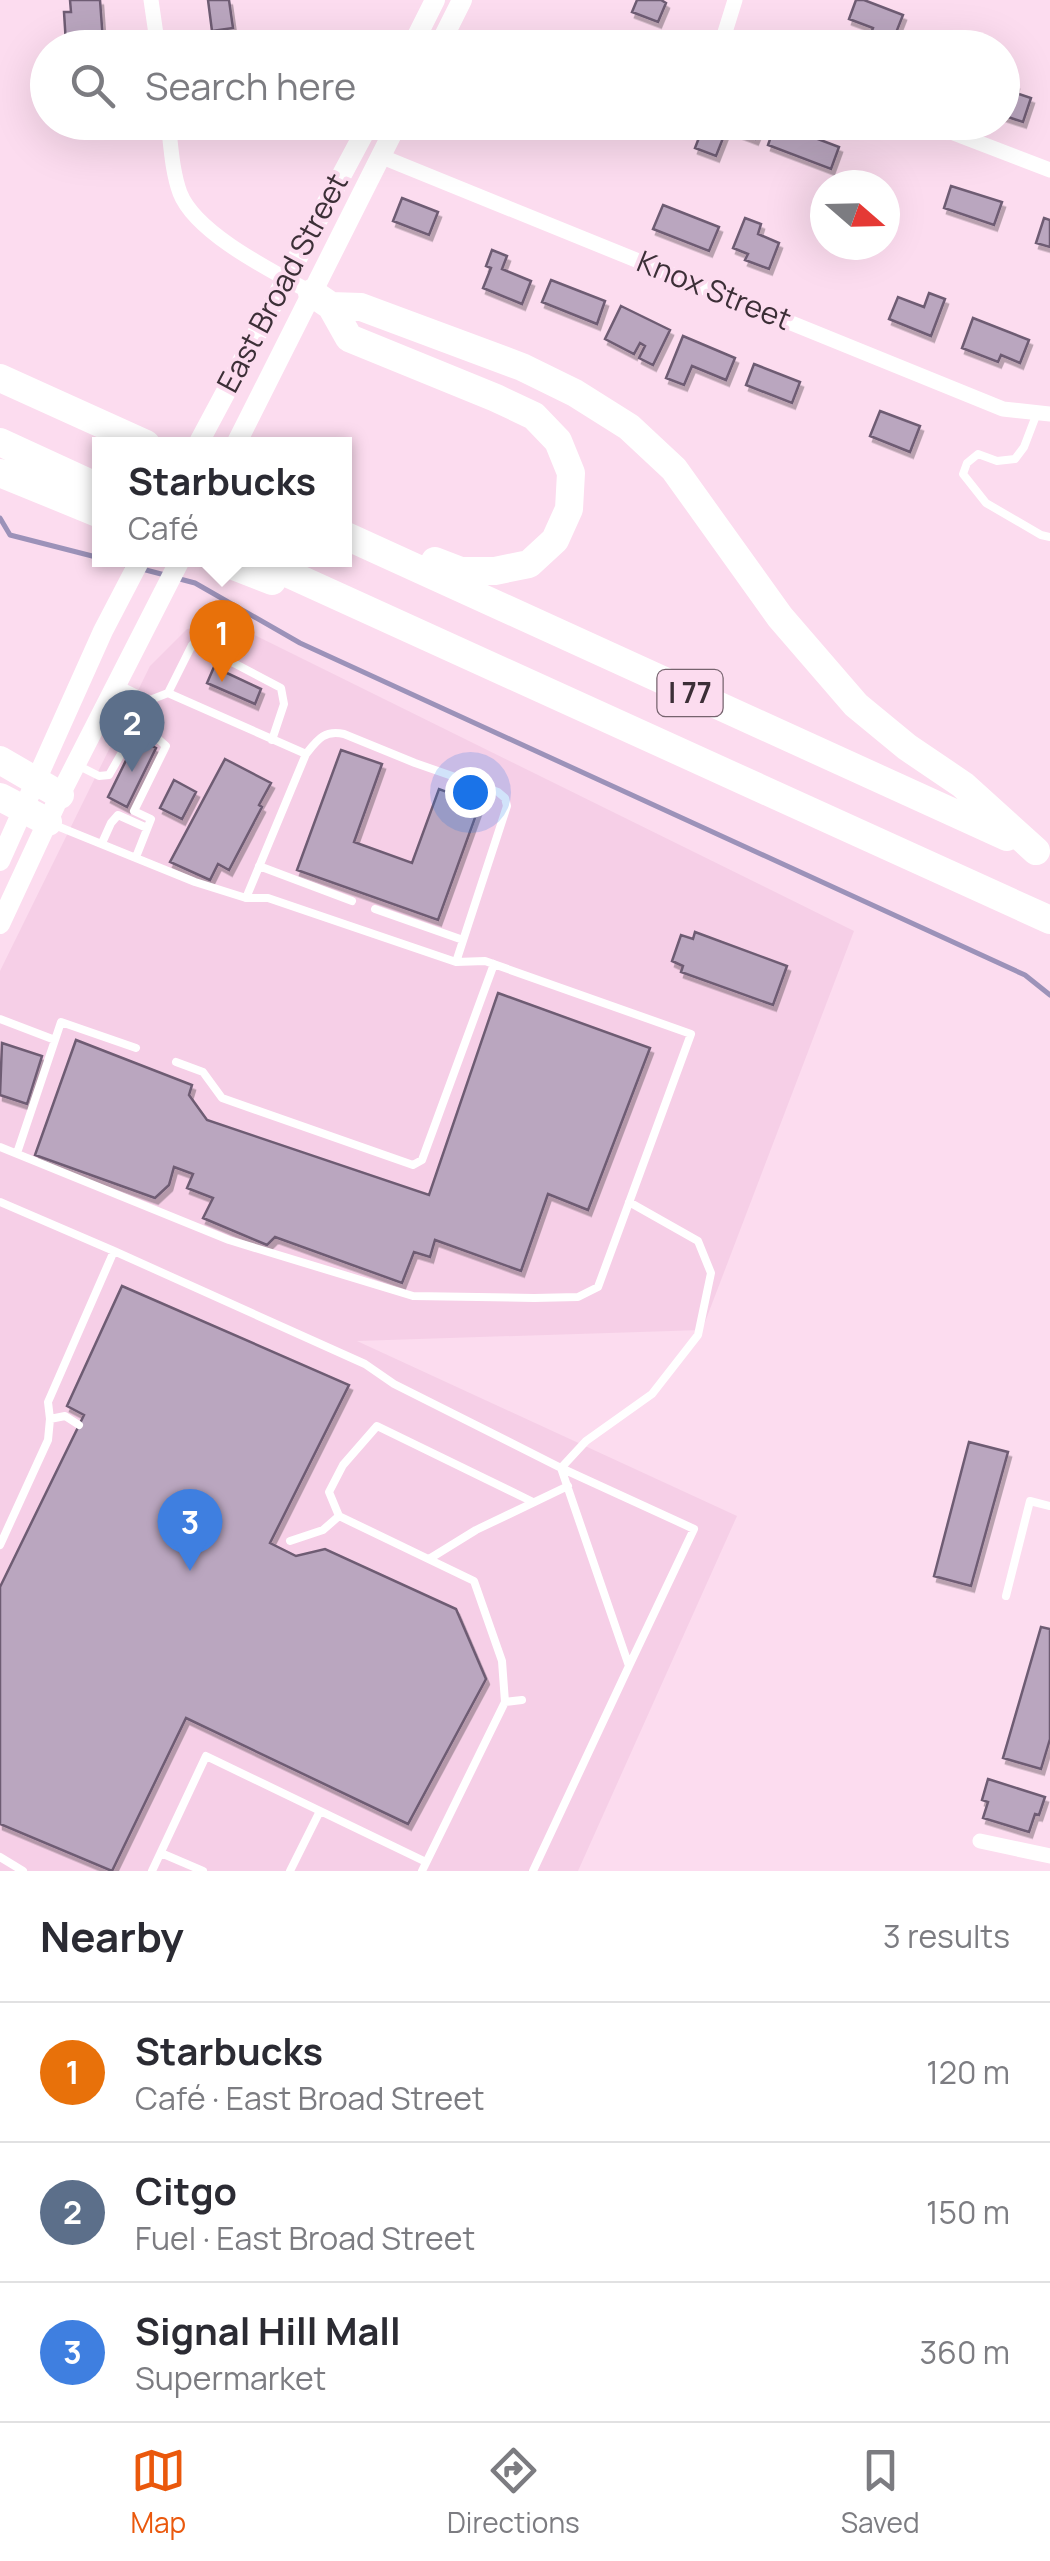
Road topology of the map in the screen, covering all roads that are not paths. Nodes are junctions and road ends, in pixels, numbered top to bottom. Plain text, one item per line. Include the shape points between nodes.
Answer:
1 (152, 0) edge
2 (435, 0) edge
3 (462, 0) edge
4 (735, 0) edge
5 (156, 30) edge
6 (420, 30) edge
7 (447, 30) edge
8 (728, 30) edge
9 (170, 140) edge
10 (360, 140) edge
11 (388, 140) edge
12 (972, 140) edge
13 (380, 156) junction
14 (1050, 170) edge
15 (285, 278) junction
16 (321, 300) junction
17 (0, 378) edge
18 (1044, 414) edge
19 (131, 437) edge
20 (202, 437) edge
21 (240, 437) edge
22 (0, 442) edge
23 (0, 473) edge
24 (92, 484) edge
25 (92, 511) edge
26 (352, 527) edge
27 (1050, 537) edge
28 (352, 539) edge
29 (136, 567) edge
30 (176, 567) edge
31 (236, 567) edge
32 (273, 567) edge
33 (497, 668) junction
34 (117, 684) junction
35 (168, 693) junction
36 (150, 700) junction
37 (100, 718) junction
38 (272, 740) junction
39 (306, 754) junction
40 (0, 760) edge
41 (76, 765) junction
42 (48, 789) junction
43 (24, 810) edge
44 (147, 828) junction
45 (102, 844) junction
46 (1043, 854) edge
47 (136, 857) junction
48 (0, 861) edge
49 (259, 866) junction
50 (246, 898) junction
51 (352, 901) dead end
52 (375, 909) dead end
53 (1050, 920) edge
54 (0, 924) edge
55 (463, 940) junction
56 (456, 962) junction
57 (494, 964) junction
58 (0, 1020) edge
59 (55, 1040) junction
60 (136, 1048) dead end
61 (176, 1062) dead end
62 (0, 1147) edge
63 (17, 1153) junction
64 (0, 1202) edge
65 (629, 1202) junction
66 (114, 1251) junction
67 (50, 1419) junction
68 (79, 1425) dead end
69 (562, 1468) junction
70 (568, 1486) junction
71 (533, 1502) junction
72 (1050, 1506) edge
73 (340, 1516) junction
74 (290, 1541) dead end
75 (0, 1544) edge
76 (429, 1560) junction
77 (1006, 1596) dead end
78 (629, 1666) junction
79 (522, 1700) dead end
80 (505, 1702) junction
81 (320, 1811) junction
82 (980, 1842) dead end
83 (160, 1853) junction
84 (1050, 1856) edge
85 (0, 1857) edge
86 (424, 1866) edge
87 (24, 1871) edge
88 (152, 1871) edge
89 (203, 1871) edge
90 (290, 1871) edge
91 (533, 1871) edge

1 - 5 street
2 - 6 main road
3 - 7 main road
4 - 8 street
9 - 15 street via 180,196 194,216
10 - 15 main road, East Broad Street
11 - 13 main road, East Broad Street
12 - 14 street
13 - 16 main road, East Broad Street
13 - 18 street, Knox Street via 1003,409
15 - 16 street
15 - 20 main road, East Broad Street
16 - 21 main road, East Broad Street
16 - 26 highway via 349,338 534,416 558,441 570,474 569,508 555,540 529,564 462,571
16 - 46 highway via 361,307 522,367 628,426 674,469 780,617 856,705
17 - 19 highway
18 - 27 lane via 1014,459 978,454 963,474 986,503
22 - 24 highway
23 - 25 highway
28 - 46 highway, I 77
29 - 42 main road via 103,631
30 - 34 main road
31 - 33 highway
32 - 33 highway, I 77
33 - 53 highway, I 77
34 - 36 lane
34 - 37 main road
35 - 36 lane
35 - 38 lane
35 - 38 lane via 192,644 207,648 281,688 284,704
36 - 44 lane via 148,730 166,746 134,811 151,818
37 - 41 main road
37 - 41 lane via 125,734 114,770 99,776
38 - 39 lane
39 - 49 lane
39 - 55 lane via 326,733 344,734 506,798
40 - 42 highway
41 - 42 main road
42 - 43 main road
43 - 45 lane
43 - 48 main road
43 - 54 main road
44 - 45 lane via 118,815
44 - 47 lane
45 - 47 lane
47 - 50 lane
49 - 50 lane
49 - 51 lane
50 - 56 lane via 268,898
52 - 55 lane
55 - 56 lane
56 - 57 lane
57 - 61 lane via 422,1160 413,1165 222,1098 203,1072
57 - 65 lane via 690,1034
58 - 59 lane
59 - 60 lane via 61,1022
59 - 63 lane
62 - 63 lane
63 - 65 lane via 229,1240 413,1296 578,1296 598,1286
64 - 66 lane
65 - 69 lane via 698,1240 711,1273 698,1335 652,1394 586,1441
66 - 67 lane via 48,1402
66 - 69 lane via 364,1364
67 - 68 lane via 64,1416
67 - 75 lane via 48,1440
69 - 70 lane
69 - 78 lane via 694,1529
70 - 71 lane
70 - 78 lane
71 - 73 lane via 377,1426 329,1492
71 - 76 lane
72 - 77 lane via 1030,1501
73 - 74 lane
73 - 76 lane
76 - 80 lane via 474,1581 502,1661
78 - 91 lane
79 - 80 lane
80 - 86 lane
81 - 83 lane via 206,1756
81 - 86 lane
81 - 90 lane
82 - 84 street
83 - 88 lane
83 - 89 lane
85 - 87 lane

